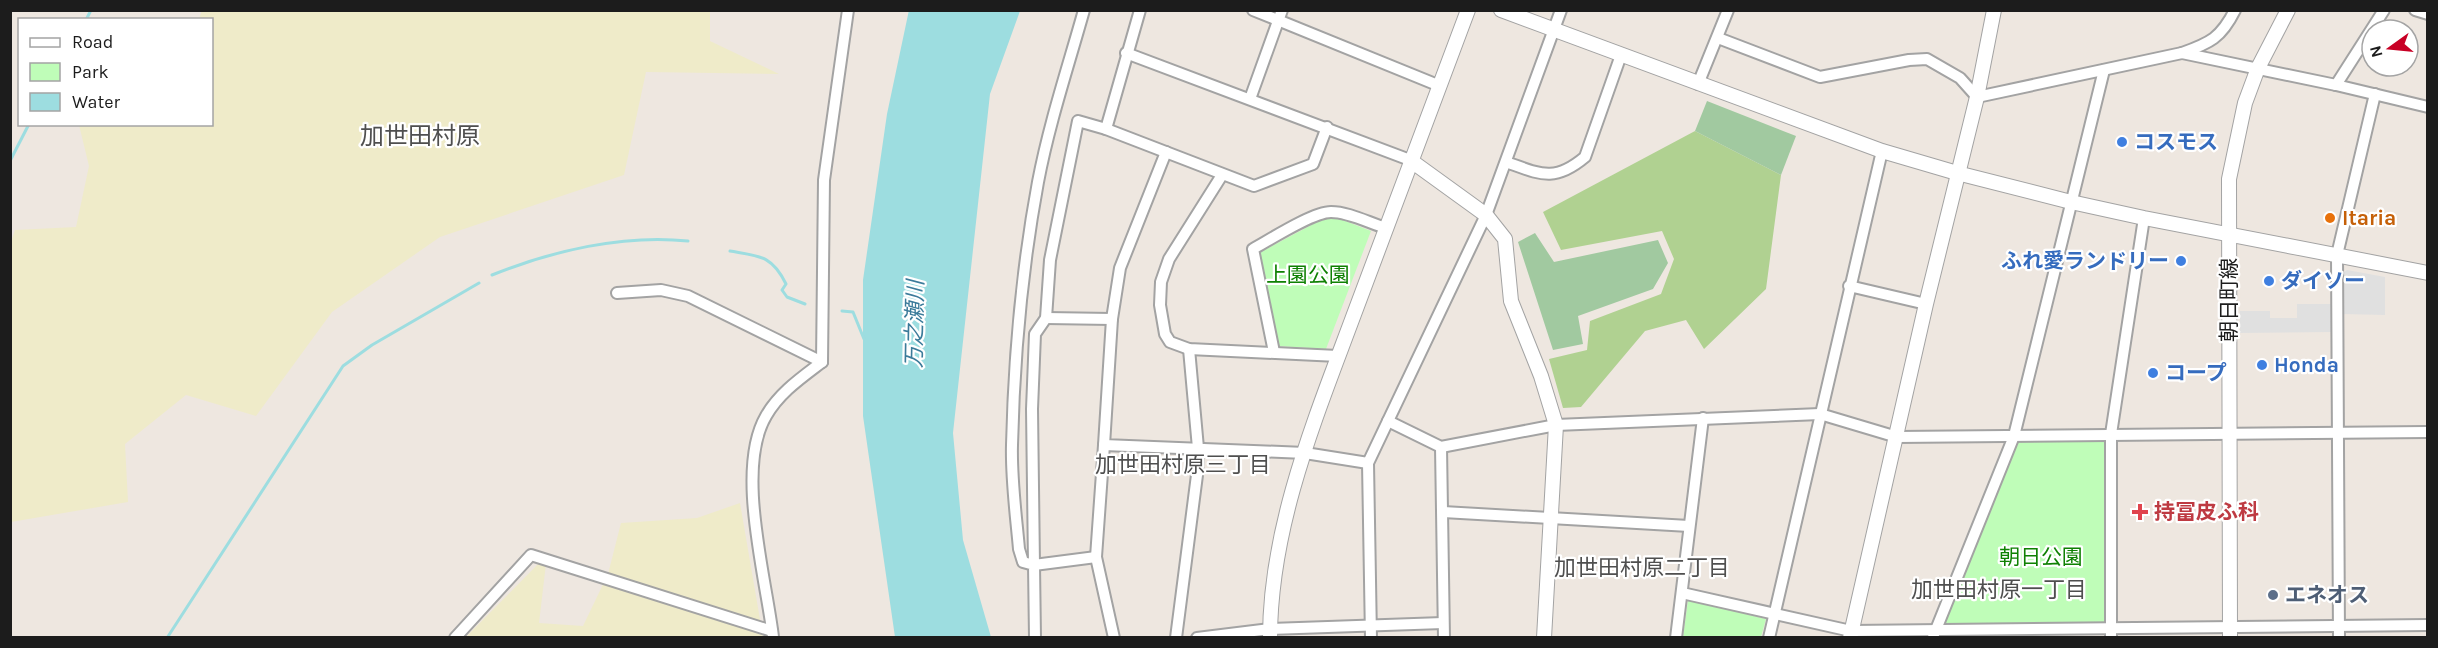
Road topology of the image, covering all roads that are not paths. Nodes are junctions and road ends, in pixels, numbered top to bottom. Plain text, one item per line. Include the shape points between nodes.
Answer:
1 (848, 10) edge
2 (1084, 10) edge
3 (1140, 10) edge
4 (1253, 10) edge
5 (1468, 10) edge
6 (1501, 10) edge
7 (1562, 10) edge
8 (1728, 10) edge
9 (1994, 10) edge
10 (2235, 10) edge
11 (2288, 10) edge
12 (2384, 10) edge
13 (2415, 10) edge
14 (2427, 14) edge
15 (1281, 16) edge
16 (1554, 29) junction
17 (1718, 38) junction
18 (1126, 53) junction
19 (2182, 53) junction
20 (1622, 55) junction
21 (2258, 68) junction
22 (2104, 70) junction
23 (1698, 84) junction
24 (2336, 85) junction
25 (1440, 86) junction
26 (2375, 94) junction
27 (1977, 97) junction
28 (1250, 99) junction
29 (2427, 107) edge
30 (1327, 127) junction
31 (1106, 129) junction
32 (1882, 151) junction
33 (1166, 152) junction
34 (1410, 160) junction
35 (1506, 162) junction
36 (1958, 173) junction
37 (1222, 175) junction
38 (2071, 202) junction
39 (1486, 215) junction
40 (2144, 218) junction
41 (1386, 228) junction
42 (2228, 233) junction
43 (2337, 255) junction
44 (2427, 273) edge
45 (1849, 286) junction
46 (617, 293) dead end
47 (1926, 304) junction
48 (1046, 318) junction
49 (1112, 319) junction
50 (1189, 349) junction
51 (1274, 352) junction
52 (1338, 356) junction
53 (822, 362) junction
54 (1820, 414) junction
55 (1703, 418) junction
56 (1388, 421) junction
57 (1557, 425) junction
58 (2427, 432) edge
59 (2337, 433) junction
60 (2111, 434) junction
61 (2229, 434) junction
62 (2014, 436) junction
63 (1897, 437) junction
64 (1104, 445) junction
65 (1441, 447) junction
66 (1198, 448) junction
67 (1305, 453) junction
68 (1368, 463) junction
69 (1443, 512) junction
70 (1551, 518) junction
71 (1689, 526) junction
72 (1096, 557) junction
73 (1034, 565) junction
74 (1682, 593) junction
75 (1774, 614) junction
76 (1443, 623) junction
77 (2427, 625) edge
78 (1370, 632) edge
79 (2339, 632) edge
80 (1270, 633) edge
81 (2111, 633) edge
82 (2230, 633) edge
83 (772, 634) edge
84 (1850, 634) edge
85 (1934, 634) edge
86 (2016, 634) edge
87 (455, 638) edge
88 (1035, 638) edge
89 (1114, 638) edge
90 (1176, 638) edge
91 (1197, 638) edge
92 (1444, 638) edge
93 (1545, 638) edge
94 (1676, 638) edge
95 (1769, 638) edge

1 - 53 street via 824,180
2 - 73 street via 1038,181 1016,365 1012,447 1019,549 1023,562
3 - 18 street
4 - 15 street
5 - 25 street
6 - 16 street
7 - 16 street
8 - 17 street
9 - 27 street
10 - 19 street via 2222,33 2209,43
11 - 21 street, 朝日町線
12 - 24 street
13 - 14 street
15 - 25 street
15 - 28 street
16 - 20 street
16 - 35 street
17 - 23 street
17 - 27 street via 1820,77 1927,59 1960,78
18 - 28 street
18 - 31 street
19 - 21 street
19 - 22 street
20 - 23 street
20 - 35 street via 1585,157 1573,166 1545,175
21 - 24 street
21 - 42 street, 朝日町線 via 2236,136 2229,179
22 - 27 street
22 - 38 street
23 - 32 street
24 - 26 street
25 - 34 street
26 - 29 street
26 - 43 street
27 - 36 street
28 - 30 street
30 - 34 street
30 - 37 street via 1313,164 1254,186
31 - 33 street
31 - 48 street via 1078,121 1050,260
32 - 36 street
32 - 45 street
33 - 37 street
33 - 49 street via 1120,268
34 - 39 street
34 - 41 street
35 - 39 street
36 - 38 street
36 - 47 street
37 - 50 street via 1169,259 1161,282 1164,334 1170,342
38 - 40 street
38 - 62 street
39 - 56 street
39 - 57 street via 1506,239 1516,320
40 - 42 street
40 - 60 street
41 - 51 street via 1328,212 1253,249
41 - 52 street
42 - 43 street
42 - 61 street, 朝日町線
43 - 44 street
43 - 59 street
45 - 47 street
45 - 54 street
46 - 53 street via 661,290 688,296
47 - 63 street
48 - 49 street
48 - 73 street via 1035,334
49 - 64 street
50 - 51 street
50 - 66 street
51 - 52 street
52 - 67 street
53 - 83 street via 785,391 765,417 755,443 752,467 756,522
54 - 55 street
54 - 63 street
54 - 75 street
55 - 57 street
55 - 71 street
56 - 65 street
56 - 68 street
57 - 65 street
57 - 70 street
58 - 59 street
59 - 61 street
59 - 79 street
60 - 61 street
60 - 62 street
60 - 81 street
61 - 82 street, 朝日町線
62 - 63 street
62 - 85 street
63 - 84 street
64 - 66 street
64 - 72 street
65 - 69 street
66 - 67 street
66 - 90 street
67 - 68 street
67 - 80 street via 1274,579
68 - 78 street
69 - 70 street
69 - 76 street
70 - 71 street
70 - 93 street
71 - 74 street
72 - 73 street
72 - 89 street
73 - 88 street
74 - 75 street
74 - 94 street
75 - 84 street
75 - 95 street
76 - 78 street
76 - 92 street
77 - 79 street
78 - 80 street
79 - 82 street
80 - 91 street
81 - 82 street
81 - 86 street
83 - 87 street via 531,555
84 - 85 street
85 - 86 street

